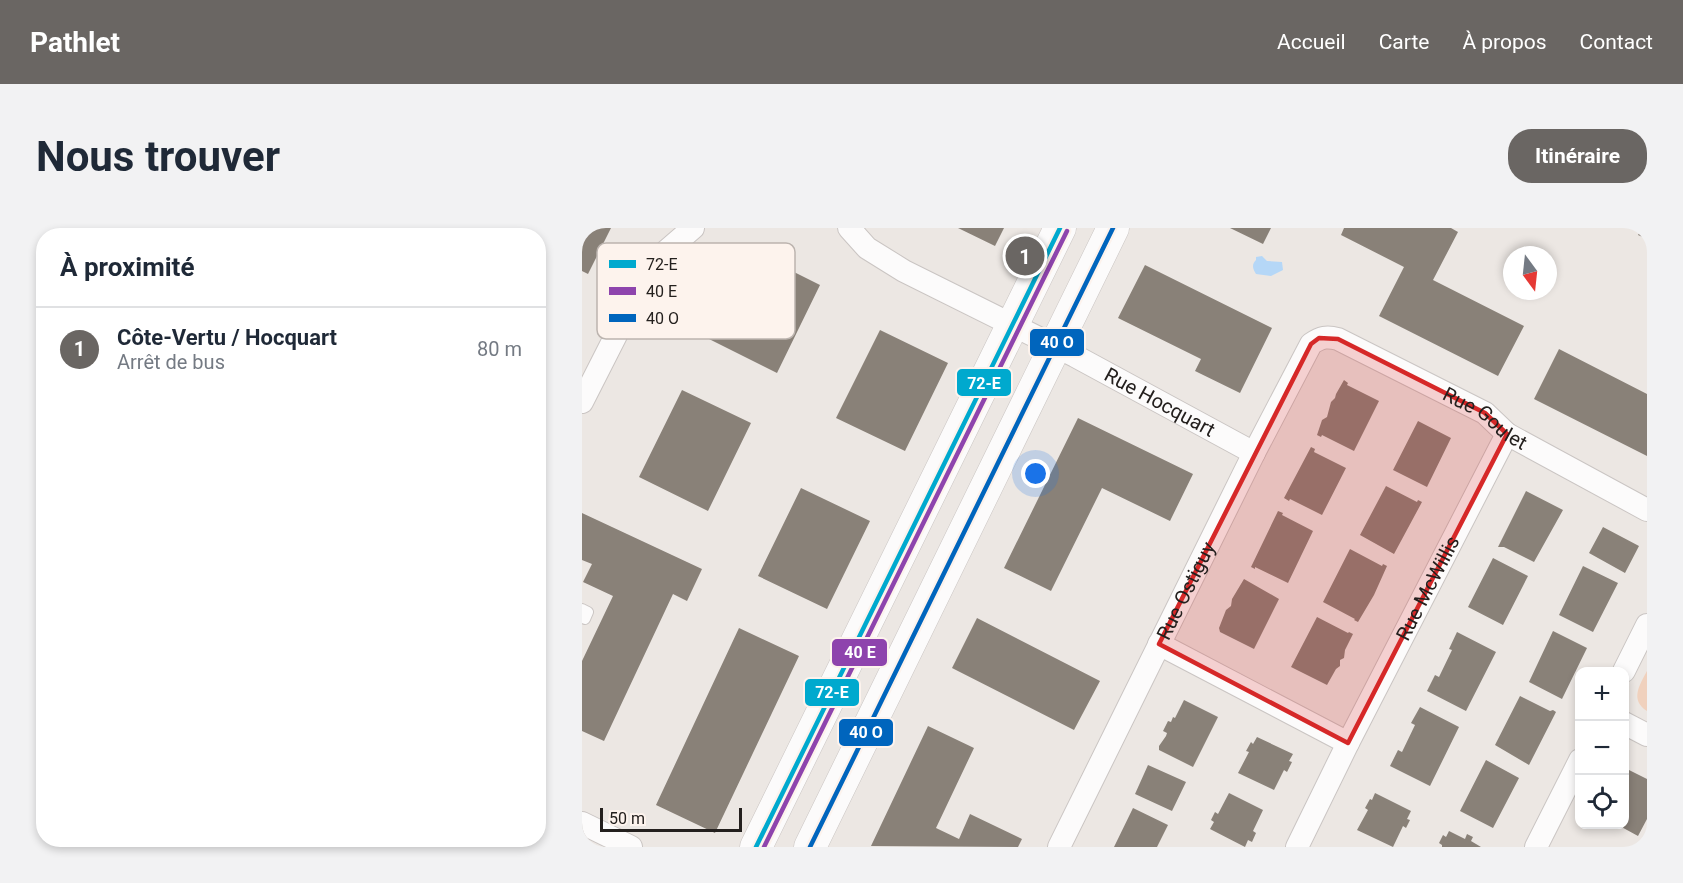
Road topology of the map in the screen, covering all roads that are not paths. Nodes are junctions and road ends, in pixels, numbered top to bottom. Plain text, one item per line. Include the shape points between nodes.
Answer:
1 (693, 228) edge
2 (849, 228) edge
3 (1060, 228) edge
4 (1113, 228) edge
5 (674, 243) edge
6 (1012, 325) junction
7 (1319, 338) joint
8 (613, 339) edge
9 (1054, 346) junction
10 (582, 402) edge
11 (1508, 434) junction
12 (1254, 453) junction
13 (1647, 510) edge
14 (1647, 625) edge
15 (1159, 644) junction
16 (1626, 667) edge
17 (1629, 726) edge
18 (1647, 735) edge
19 (1348, 743) junction
20 (1575, 770) edge
21 (582, 823) edge
22 (631, 847) edge
23 (756, 847) edge
24 (810, 847) edge
25 (1059, 847) edge
26 (1297, 847) edge
27 (1536, 847) edge

1 - 5 street
2 - 6 street, Rue Hocquart via 867,248 904,271
3 - 6 main road
4 - 9 main road
6 - 9 street, Rue Hocquart
6 - 23 main road
7 - 11 street, Rue Goulet via 1338,339 1475,408
7 - 12 street, Rue Ostiguy via 1311,344
8 - 10 street
9 - 12 street, Rue Hocquart
9 - 24 main road
11 - 13 street, Rue Goulet
11 - 19 street, Rue McWillis
12 - 15 street, Rue Ostiguy
14 - 16 street
15 - 19 street
15 - 25 street, Rue Ostiguy
17 - 18 street
19 - 26 street, Rue McWillis
20 - 27 street
21 - 22 street

